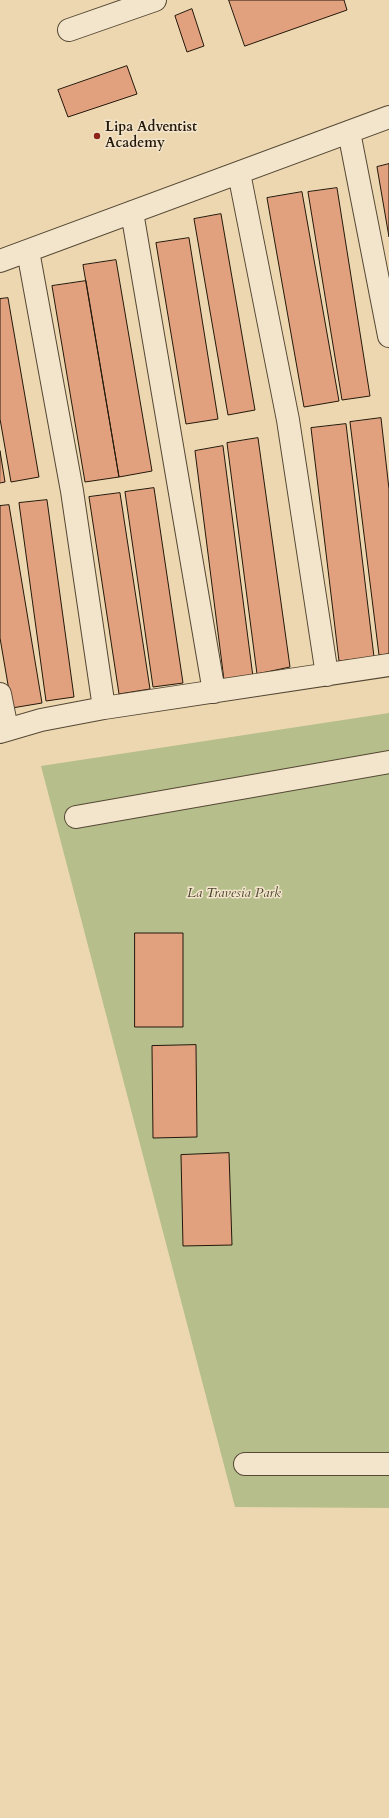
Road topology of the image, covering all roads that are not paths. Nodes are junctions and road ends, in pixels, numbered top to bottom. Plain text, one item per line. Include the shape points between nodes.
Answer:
1 (155, 0) edge
2 (69, 30) dead end
3 (389, 117) edge
4 (349, 132) junction
5 (239, 173) junction
6 (132, 212) junction
7 (28, 251) junction
8 (0, 261) edge
9 (389, 336) edge
10 (389, 666) edge
11 (327, 675) junction
12 (214, 692) junction
13 (0, 694) edge
14 (104, 708) junction
15 (3, 730) edge
16 (389, 762) edge
17 (76, 817) dead end
18 (245, 1464) dead end
19 (389, 1464) edge

1 - 2 street
3 - 4 street
4 - 5 street
4 - 9 street
5 - 6 street
5 - 11 street via 288,420
6 - 7 street
6 - 12 street
7 - 8 street
7 - 14 street via 72,491
10 - 11 street
11 - 12 street
12 - 14 street
13 - 15 street
14 - 15 street
16 - 17 street
18 - 19 street

